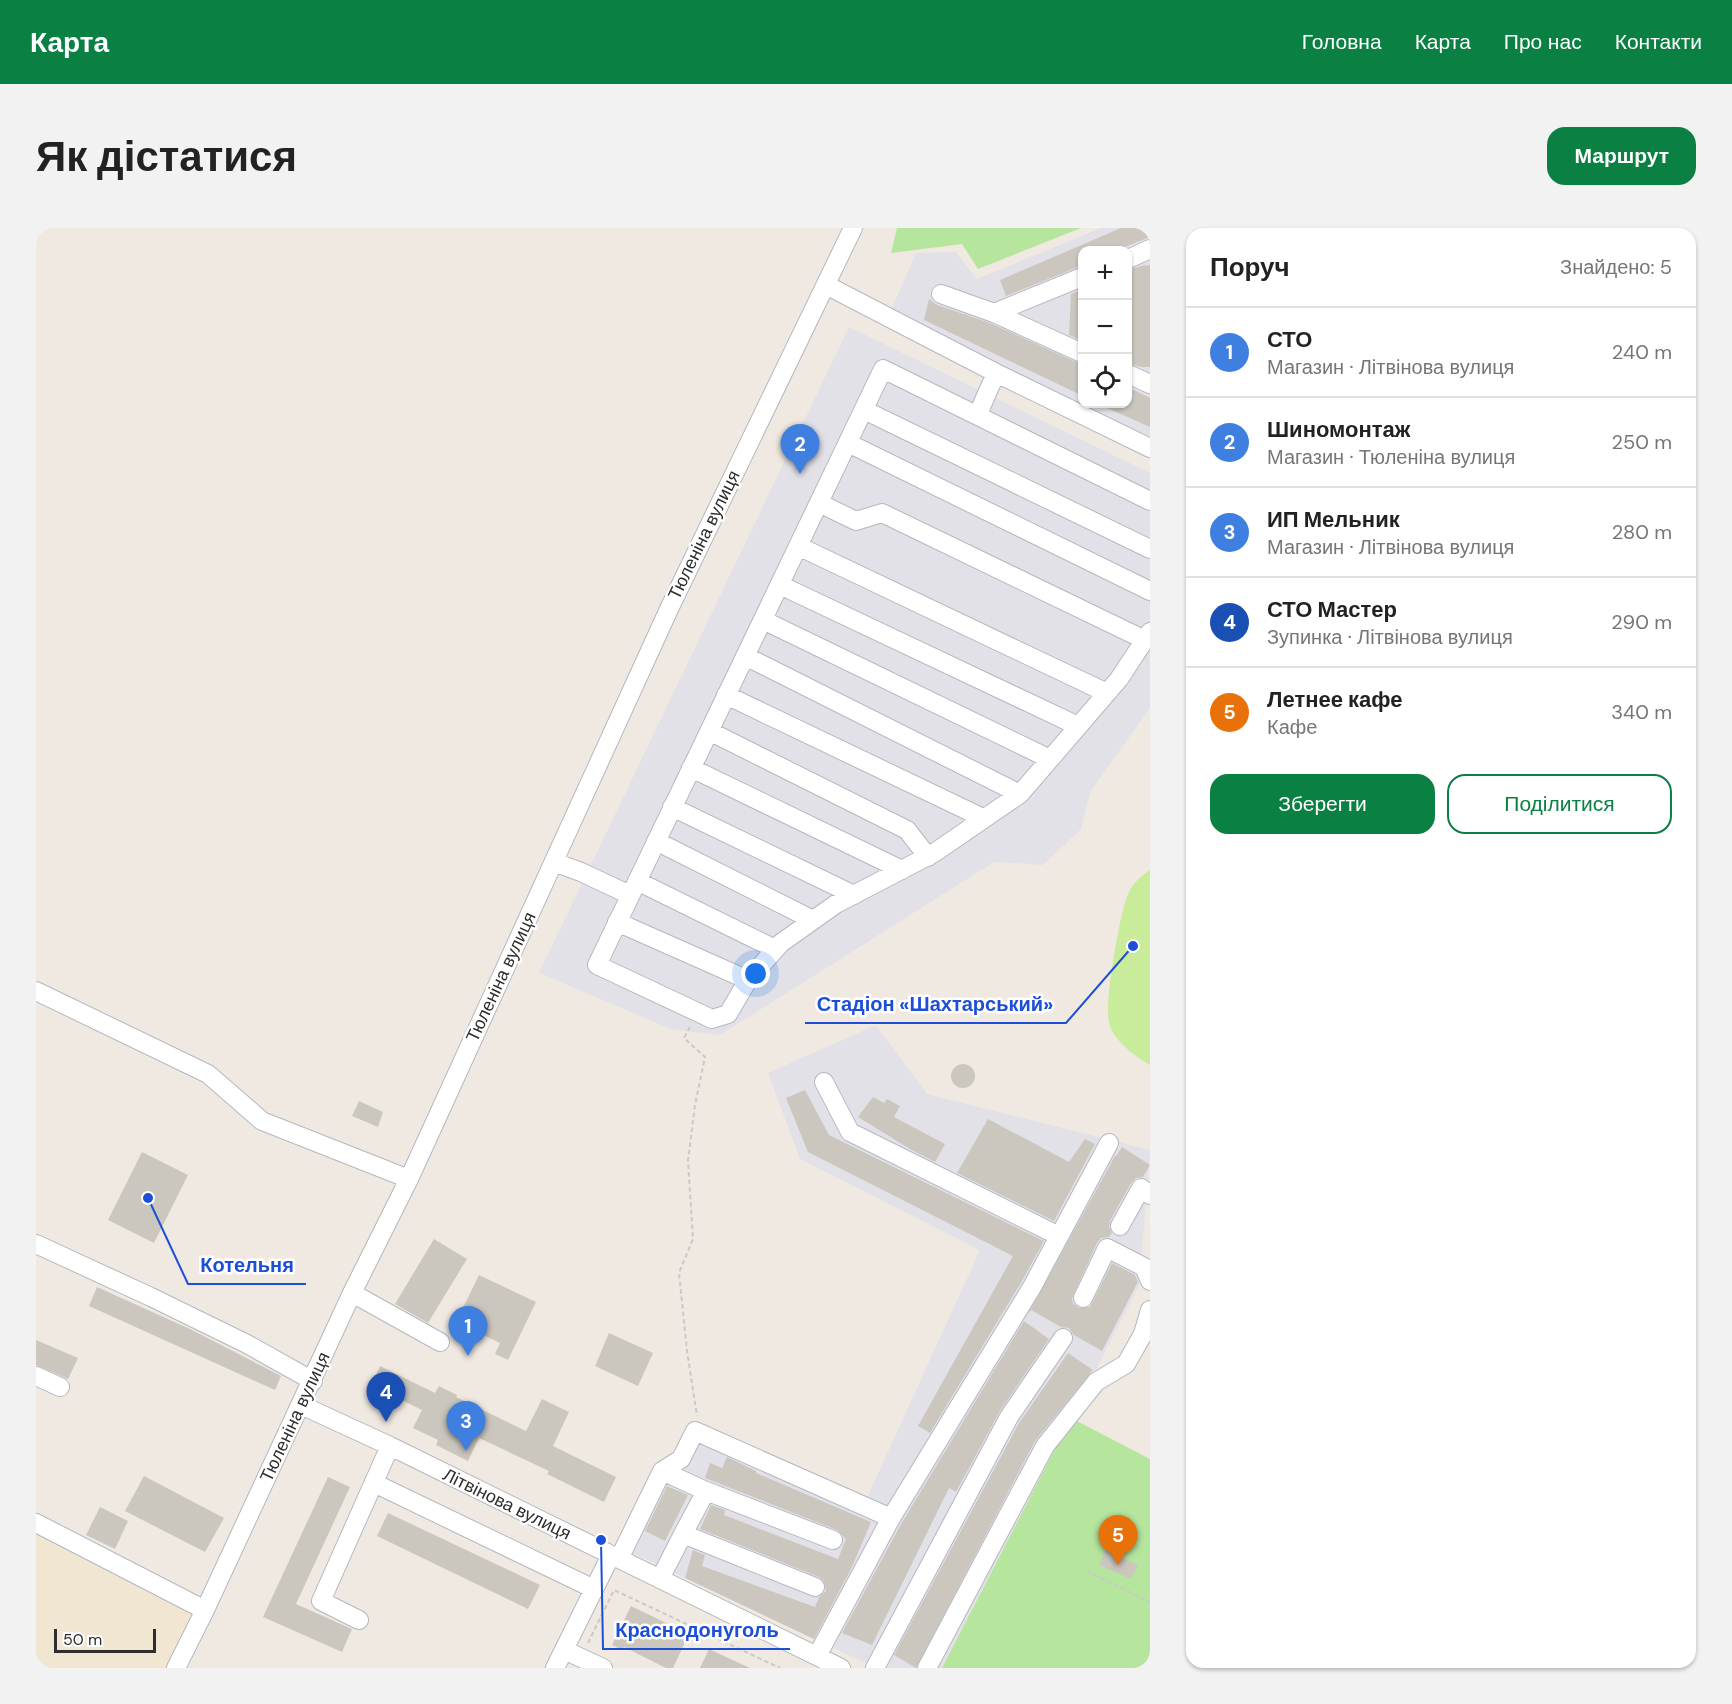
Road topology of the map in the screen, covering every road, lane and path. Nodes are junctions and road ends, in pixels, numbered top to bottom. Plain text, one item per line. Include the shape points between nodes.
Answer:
1 (853, 228) edge
2 (1150, 249) edge
3 (1132, 257) edge
4 (1078, 279) edge
5 (826, 285) junction
6 (941, 294) dead end
7 (994, 313) junction
8 (1078, 351) edge
9 (996, 373) junction
10 (1132, 376) edge
11 (1150, 384) edge
12 (864, 410) junction
13 (978, 414) junction
14 (848, 443) junction
15 (1150, 448) edge
16 (1150, 501) edge
17 (819, 504) junction
18 (798, 546) junction
19 (1150, 549) edge
20 (780, 585) junction
21 (1150, 591) edge
22 (763, 620) junction
23 (1147, 636) edge
24 (745, 656) junction
25 (1107, 693) junction
26 (726, 695) junction
27 (1078, 726) junction
28 (709, 732) junction
29 (1050, 759) junction
30 (691, 768) junction
31 (1020, 794) junction
32 (672, 807) junction
33 (983, 818) junction
34 (656, 841) junction
35 (928, 856) junction
36 (554, 862) junction
37 (902, 870) junction
38 (633, 888) junction
39 (854, 895) junction
40 (813, 920) junction
41 (617, 922) junction
42 (775, 949) junction
43 (748, 980) junction
44 (36, 991) edge
45 (699, 1013) junction
46 (824, 1082) dead end
47 (1109, 1143) dead end
48 (409, 1179) junction
49 (1150, 1195) edge
50 (1120, 1226) dead end
51 (1059, 1236) junction
52 (36, 1244) edge
53 (1150, 1281) edge
54 (352, 1293) junction
55 (1083, 1298) dead end
56 (1150, 1310) edge
57 (1063, 1338) dead end
58 (440, 1342) dead end
59 (36, 1376) edge
60 (313, 1381) junction
61 (60, 1387) dead end
62 (301, 1405) junction
63 (698, 1425) dead end
64 (390, 1446) junction
65 (662, 1471) junction
66 (374, 1483) junction
67 (705, 1491) junction
68 (891, 1518) junction
69 (36, 1523) edge
70 (683, 1533) junction
71 (832, 1540) dead end
72 (615, 1557) junction
73 (1087, 1571) dead end
74 (660, 1579) junction
75 (815, 1587) dead end
76 (594, 1589) junction
77 (1150, 1602) edge
78 (205, 1610) junction
79 (359, 1620) dead end
80 (564, 1650) junction
81 (817, 1656) junction
82 (581, 1658) junction
83 (176, 1668) edge
84 (555, 1668) edge
85 (603, 1668) edge
86 (780, 1668) edge
87 (841, 1668) edge
88 (875, 1668) edge
89 (927, 1668) edge

1 - 5 street, Тюленіна вулиця
2 - 3 street
4 - 7 street
5 - 9 street
5 - 36 street, Тюленіна вулиця via 669,609
6 - 7 street
7 - 8 street
9 - 13 street
9 - 15 street
10 - 11 street
12 - 13 street via 884,369
12 - 14 street
12 - 19 street
13 - 16 street
14 - 17 street
14 - 21 street
17 - 18 street
17 - 23 street via 856,521 882,513
18 - 20 street
18 - 25 street
20 - 22 street
20 - 27 street
22 - 24 street
22 - 29 street
23 - 25 street
24 - 26 street
24 - 31 street
25 - 27 street
26 - 28 street
26 - 33 street
27 - 29 street
28 - 30 street
28 - 35 street via 907,830
29 - 31 street
30 - 32 street
30 - 37 street
31 - 33 street
32 - 34 street
32 - 39 street
33 - 35 street
34 - 38 street
34 - 40 street
35 - 37 street
36 - 38 street
36 - 48 street, Тюленіна вулиця
37 - 39 street
38 - 41 street
38 - 42 street
39 - 40 street
40 - 42 street
41 - 43 street
41 - 45 street via 597,965
42 - 43 street
43 - 45 street via 728,1014 712,1019
44 - 48 street via 208,1074 262,1120
45 - 63 path via 684,1038 705,1057 688,1161 693,1239 679,1273
46 - 51 street via 850,1132
47 - 51 street
48 - 54 street, Тюленіна вулиця
49 - 50 street via 1142,1188
51 - 68 street
52 - 60 street via 247,1344
53 - 55 street via 1144,1267 1107,1248
54 - 58 street
54 - 60 street, Тюленіна вулиця
56 - 89 street via 1143,1334 1126,1364 1096,1382 1045,1446
57 - 88 street via 1010,1417
59 - 61 street
60 - 62 street, Тюленіна вулиця
62 - 64 street, Літвінова вулиця
62 - 78 street, Тюленіна вулиця
64 - 66 street
64 - 72 street, Літвінова вулиця
65 - 67 street
65 - 68 street via 681,1459 695,1431
65 - 72 street
66 - 76 street
66 - 79 street via 321,1601
67 - 70 street
67 - 71 street
68 - 81 street
69 - 78 street
70 - 74 street
70 - 75 street
72 - 74 street, Літвінова вулиця
72 - 76 street
73 - 77 path
74 - 81 street, Літвінова вулиця
76 - 80 street
78 - 83 street, Тюленіна вулиця
80 - 82 street
80 - 84 street
81 - 87 street, Літвінова вулиця
82 - 85 street
82 - 86 path via 614,1590

